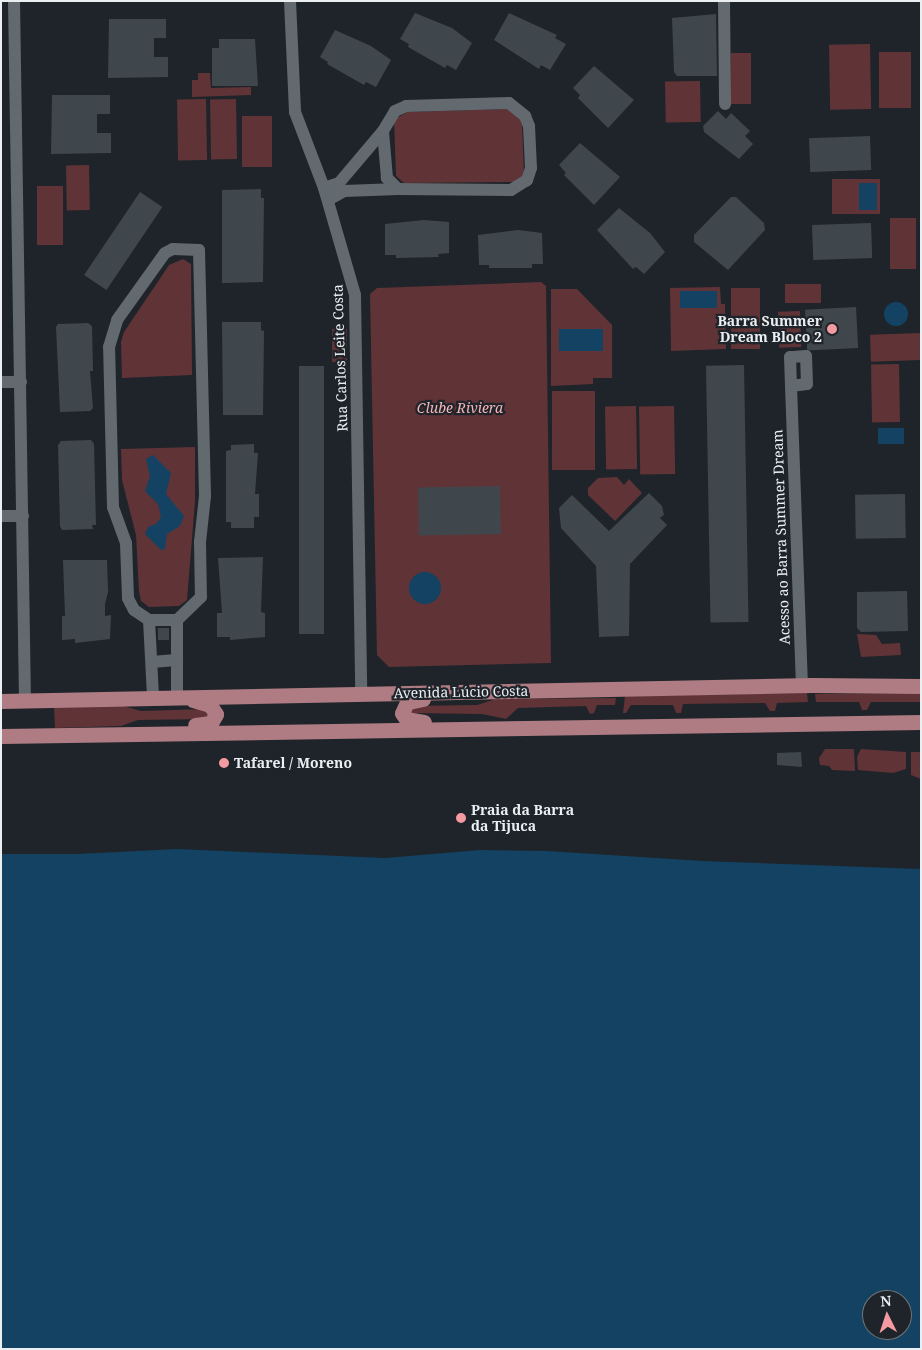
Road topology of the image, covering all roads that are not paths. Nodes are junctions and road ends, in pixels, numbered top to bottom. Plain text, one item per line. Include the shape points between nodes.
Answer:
1 (14, 1) edge
2 (290, 1) edge
3 (724, 1) edge
4 (725, 104) dead end
5 (384, 131) junction
6 (398, 189) junction
7 (326, 194) junction
8 (1, 382) edge
9 (21, 382) junction
10 (791, 386) dead end
11 (1, 516) edge
12 (23, 516) junction
13 (149, 620) junction
14 (177, 620) junction
15 (176, 660) junction
16 (152, 662) junction
17 (802, 686) junction
18 (921, 686) edge
19 (469, 692) junction
20 (361, 694) junction
21 (153, 697) junction
22 (179, 697) junction
23 (25, 700) junction
24 (1, 701) edge
25 (921, 722) edge
26 (460, 726) junction
27 (141, 733) junction
28 (1, 736) edge

1 - 9 street
2 - 7 street, Rua Carlos Leite Costa via 295,112
3 - 4 street
5 - 6 street via 387,178
5 - 6 street via 396,111 415,106 509,103 526,116 529,126 531,168 521,187 511,190
5 - 7 street
6 - 7 street
7 - 20 street, Rua Carlos Leite Costa via 355,295
8 - 9 street
9 - 12 street
10 - 17 street, Acesso ao Barra Summer Dream
11 - 12 street
12 - 23 street
13 - 14 street
13 - 14 street via 134,610 128,598 126,543 113,507 108,347 117,320 164,254 172,249 199,250 205,496 200,542 201,597
13 - 16 street
14 - 15 street
15 - 16 street
15 - 22 street
16 - 21 street
17 - 18 main road, Avenida Lúcio Costa
17 - 19 main road, Avenida Lúcio Costa
19 - 20 main road, Avenida Lúcio Costa
19 - 26 main road via 407,702 402,708 406,719
20 - 22 main road, Avenida Lúcio Costa
21 - 22 main road, Avenida Lúcio Costa
21 - 23 main road, Avenida Lúcio Costa
22 - 27 main road via 210,705 214,708 216,720
23 - 24 main road, Avenida Lúcio Costa
25 - 26 main road
26 - 27 main road
27 - 28 main road

